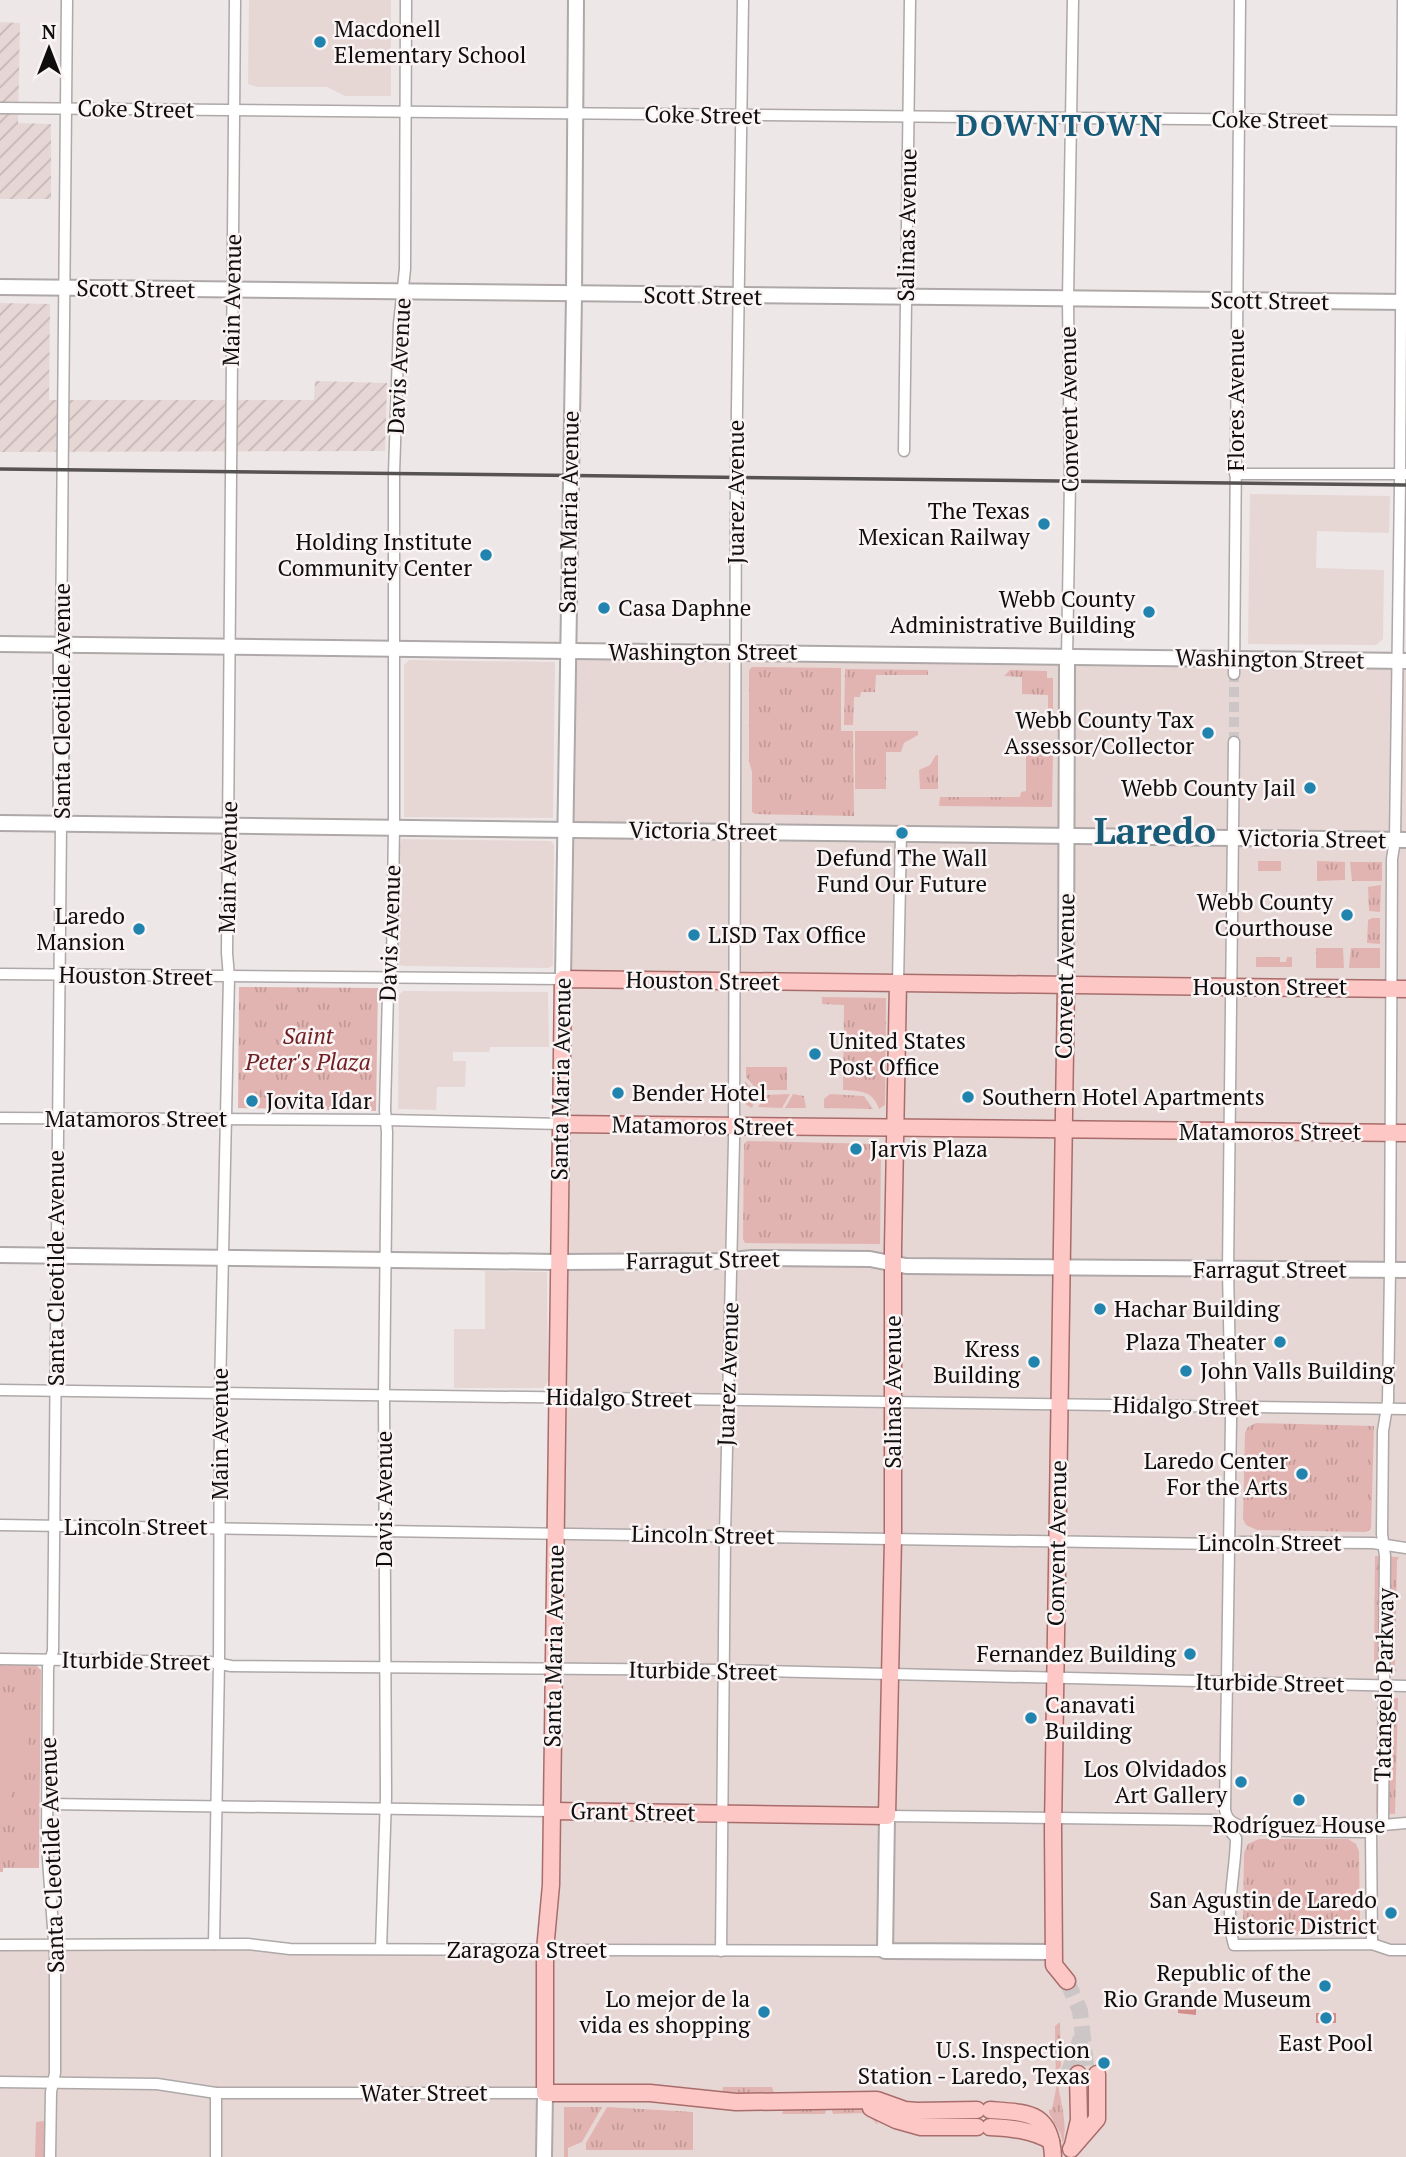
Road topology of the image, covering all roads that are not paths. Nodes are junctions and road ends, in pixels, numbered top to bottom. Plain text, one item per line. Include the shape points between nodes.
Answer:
1 (67, 0) edge
2 (235, 0) edge
3 (406, 0) edge
4 (576, 0) edge
5 (743, 0) edge
6 (910, 0) edge
7 (1073, 0) edge
8 (1240, 0) edge
9 (1403, 0) edge
10 (0, 108) edge
11 (66, 108) junction
12 (234, 110) junction
13 (406, 112) junction
14 (575, 113) junction
15 (741, 115) junction
16 (909, 117) junction
17 (1071, 118) junction
18 (1238, 120) junction
19 (1404, 121) edge
20 (0, 287) edge
21 (65, 288) junction
22 (232, 290) junction
23 (402, 292) junction
24 (574, 295) junction
25 (738, 296) junction
26 (907, 298) junction
27 (1068, 299) junction
28 (1237, 301) junction
29 (1403, 302) edge
30 (904, 451) dead end
31 (1236, 474) junction
32 (1403, 474) edge
33 (0, 644) edge
34 (61, 645) junction
35 (230, 648) junction
36 (393, 650) junction
37 (566, 652) junction
38 (736, 652) junction
39 (1067, 658) junction
40 (1234, 658) junction
41 (1401, 661) edge
42 (1234, 674) tunnel mouth
43 (1234, 742) tunnel mouth
44 (0, 823) edge
45 (61, 824) junction
46 (229, 827) junction
47 (394, 827) junction
48 (565, 829) junction
49 (734, 831) junction
50 (901, 833) junction
51 (1067, 835) junction
52 (1233, 838) junction
53 (1400, 840) edge
54 (0, 974) edge
55 (59, 975) junction
56 (229, 976) junction
57 (390, 977) junction
58 (563, 979) junction
59 (736, 982) junction
60 (898, 983) junction
61 (1066, 985) junction
62 (1230, 987) junction
63 (1399, 989) edge
64 (0, 1118) edge
65 (57, 1119) junction
66 (225, 1119) junction
67 (386, 1120) junction
68 (562, 1124) junction
69 (734, 1127) junction
70 (894, 1128) junction
71 (1064, 1130) junction
72 (1229, 1131) junction
73 (1399, 1133) edge
74 (0, 1255) edge
75 (55, 1256) junction
76 (222, 1257) junction
77 (386, 1260) junction
78 (731, 1261) junction
79 (558, 1262) junction
80 (894, 1265) junction
81 (1061, 1268) junction
82 (1228, 1270) junction
83 (1390, 1270) junction
84 (1406, 1270) edge
85 (0, 1390) edge
86 (54, 1391) junction
87 (220, 1393) junction
88 (384, 1395) junction
89 (556, 1397) junction
90 (727, 1399) junction
91 (893, 1401) junction
92 (1059, 1403) junction
93 (1230, 1407) junction
94 (1406, 1409) edge
95 (1386, 1410) junction
96 (0, 1525) edge
97 (54, 1526) junction
98 (220, 1527) junction
99 (384, 1530) junction
100 (556, 1533) junction
101 (725, 1536) junction
102 (893, 1539) junction
103 (1057, 1542) junction
104 (1228, 1544) junction
105 (1384, 1546) junction
106 (1406, 1548) edge
107 (0, 1659) edge
108 (51, 1660) junction
109 (219, 1663) junction
110 (384, 1668) junction
111 (553, 1670) junction
112 (724, 1670) junction
113 (890, 1674) junction
114 (1055, 1679) junction
115 (1226, 1683) junction
116 (1384, 1686) junction
117 (1406, 1686) edge
118 (47, 1804) junction
119 (215, 1805) junction
120 (384, 1808) junction
121 (552, 1811) junction
122 (721, 1813) junction
123 (887, 1816) junction
124 (1054, 1817) junction
125 (1224, 1819) junction
126 (1406, 1824) edge
127 (1383, 1825) junction
128 (1258, 1830) junction
129 (1371, 1832) junction
130 (1236, 1838) junction
131 (55, 1944) junction
132 (214, 1944) junction
133 (1372, 1944) junction
134 (0, 1945) edge
135 (381, 1950) junction
136 (545, 1950) junction
137 (1406, 1950) edge
138 (720, 1951) junction
139 (885, 1951) junction
140 (1054, 1958) junction
141 (1067, 1981) tunnel mouth
142 (1083, 2074) tunnel mouth
143 (0, 2082) edge
144 (53, 2082) junction
145 (216, 2093) junction
146 (545, 2093) junction
147 (849, 2102) junction
148 (1052, 2149) edge
149 (1070, 2153) edge
150 (50, 2157) edge
151 (216, 2157) edge
152 (544, 2157) edge

1 - 11 street, Santa Cleotilde Avenue
2 - 12 street, Main Avenue
3 - 13 street, Davis Avenue
4 - 14 main road, Santa Maria Avenue
5 - 15 street, Juarez Avenue
6 - 16 street, Salinas Avenue
7 - 17 street, Convent Avenue
8 - 18 street, Flores Avenue
9 - 19 street, Tatangelo Parkway
10 - 11 street, Coke Street
11 - 12 street, Coke Street
11 - 21 street, Santa Cleotilde Avenue
12 - 13 street, Coke Street
12 - 22 street, Main Avenue
13 - 14 street, Coke Street
13 - 23 street, Davis Avenue
14 - 15 street, Coke Street
14 - 24 main road, Santa Maria Avenue
15 - 16 street, Coke Street
15 - 25 street, Juarez Avenue
16 - 17 street, Coke Street
16 - 26 street, Salinas Avenue
17 - 18 street, Coke Street
17 - 27 street, Convent Avenue
18 - 19 street, Coke Street
18 - 28 street, Flores Avenue
19 - 29 street, Tatangelo Parkway
20 - 21 main road, Scott Street
21 - 22 main road, Scott Street
21 - 34 street, Santa Cleotilde Avenue
22 - 23 main road, Scott Street
22 - 35 street, Main Avenue
23 - 24 main road, Scott Street
23 - 36 street, Davis Avenue
24 - 25 main road, Scott Street
24 - 37 main road, Santa Maria Avenue
25 - 26 main road, Scott Street
25 - 38 street, Juarez Avenue
26 - 27 main road, Scott Street
26 - 30 street, Salinas Avenue
27 - 28 main road, Scott Street
27 - 39 street, Convent Avenue
28 - 29 main road, Scott Street
28 - 31 street, Flores Avenue
29 - 32 street, Tatangelo Parkway
31 - 32 street
31 - 40 street, Flores Avenue
32 - 41 street, Tatangelo Parkway
33 - 34 main road, Washington Street
34 - 35 main road, Washington Street
34 - 45 main road, Santa Cleotilde Avenue
35 - 36 main road, Washington Street
35 - 46 street, Main Avenue
36 - 37 main road, Washington Street
36 - 47 street, Davis Avenue
37 - 38 main road, Washington Street
37 - 48 main road, Santa Maria Avenue
38 - 39 main road, Washington Street
38 - 49 street, Juarez Avenue
39 - 40 main road, Washington Street
39 - 51 main road, Convent Avenue
40 - 41 main road, Washington Street
40 - 42 street, Flores Avenue
41 - 53 street, Tatangelo Parkway
43 - 52 street
44 - 45 main road, Victoria Street
45 - 46 main road, Victoria Street
45 - 55 street, Santa Cleotilde Avenue
46 - 47 main road, Victoria Street
46 - 56 street, Main Avenue
47 - 48 main road, Victoria Street
47 - 57 street, Davis Avenue
48 - 49 main road, Victoria Street
48 - 58 main road, Santa Maria Avenue
49 - 50 main road, Victoria Street
49 - 59 street, Juarez Avenue
50 - 51 main road, Victoria Street
50 - 60 street, Salinas Avenue
51 - 52 main road, Victoria Street
51 - 61 main road, Convent Avenue
52 - 53 main road, Victoria Street
52 - 62 street
53 - 63 street, Tatangelo Parkway via 1392,859
54 - 55 street, Houston Street
55 - 56 street, Houston Street
55 - 65 street, Santa Cleotilde Avenue
56 - 57 street, Houston Street
56 - 66 street, Main Avenue
57 - 58 street, Houston Street
57 - 67 street, Davis Avenue
58 - 59 main road, Houston Street
58 - 68 main road, Santa Maria Avenue
59 - 60 main road, Houston Street
59 - 69 street, Juarez Avenue
60 - 61 main road, Houston Street
60 - 70 main road, Salinas Avenue
61 - 62 main road, Houston Street
61 - 71 main road, Convent Avenue
62 - 63 main road, Houston Street
62 - 72 street
63 - 73 street, Tatangelo Parkway
64 - 65 street, Matamoros Street
65 - 66 street, Matamoros Street
65 - 75 street, Santa Cleotilde Avenue
66 - 67 street, Matamoros Street
66 - 76 street, Main Avenue
67 - 68 street, Matamoros Street
67 - 77 street, Davis Avenue
68 - 69 main road, Matamoros Street
68 - 79 main road, Santa Maria Avenue
69 - 70 main road, Matamoros Street
69 - 78 street, Juarez Avenue
70 - 71 main road, Matamoros Street
70 - 80 main road, Salinas Avenue
71 - 72 main road, Matamoros Street
71 - 81 main road, Convent Avenue
72 - 73 main road, Matamoros Street
72 - 82 street
73 - 83 street, Tatangelo Parkway
74 - 75 main road, Farragut Street
75 - 76 main road, Farragut Street
75 - 86 street, Santa Cleotilde Avenue
76 - 77 main road, Farragut Street
76 - 87 street, Main Avenue
77 - 79 main road, Farragut Street
77 - 88 street, Davis Avenue
78 - 79 main road, Farragut Street
78 - 80 main road, Farragut Street via 870,1259
78 - 90 street, Juarez Avenue
79 - 89 main road, Santa Maria Avenue
80 - 81 main road, Farragut Street
80 - 91 main road, Salinas Avenue
81 - 82 main road, Farragut Street
81 - 92 main road, Convent Avenue
82 - 83 main road, Farragut Street
82 - 93 street
83 - 84 main road, Farragut Street
83 - 95 street, Tatangelo Parkway
85 - 86 street, Hidalgo Street
86 - 87 street, Hidalgo Street
86 - 97 street, Santa Cleotilde Avenue
87 - 88 street, Hidalgo Street
87 - 98 street, Main Avenue
88 - 89 street, Hidalgo Street
88 - 99 street, Davis Avenue
89 - 90 street, Hidalgo Street
89 - 100 main road, Santa Maria Avenue
90 - 91 street, Hidalgo Street
90 - 101 street, Juarez Avenue
91 - 92 street, Hidalgo Street
91 - 102 main road, Salinas Avenue
92 - 93 street, Hidalgo Street
92 - 103 main road, Convent Avenue
93 - 95 street, Hidalgo Street
93 - 104 street
94 - 95 street, Hidalgo Street
95 - 105 street, Tatangelo Parkway
96 - 97 street, Lincoln Street
97 - 98 street, Lincoln Street
97 - 108 street, Santa Cleotilde Avenue
98 - 99 street, Lincoln Street
98 - 109 street, Main Avenue
99 - 100 street, Lincoln Street
99 - 110 street, Davis Avenue
100 - 101 street, Lincoln Street
100 - 111 main road, Santa Maria Avenue
101 - 102 street, Lincoln Street
101 - 112 street, Juarez Avenue
102 - 103 street, Lincoln Street
102 - 113 main road, Salinas Avenue
103 - 104 street, Lincoln Street
103 - 114 main road, Convent Avenue
104 - 105 street, Lincoln Street
104 - 115 street
105 - 106 street, Lincoln Street
105 - 116 street, Tatangelo Parkway
107 - 108 street, Iturbide Street
108 - 109 street, Iturbide Street
108 - 118 street, Santa Cleotilde Avenue
109 - 110 street, Iturbide Street
109 - 119 street, Main Avenue
110 - 111 street, Iturbide Street
110 - 120 street, Davis Avenue
111 - 112 street, Iturbide Street
111 - 121 main road, Santa Maria Avenue
112 - 113 street, Iturbide Street
112 - 122 street, Juarez Avenue
113 - 114 street, Iturbide Street
113 - 123 main road, Salinas Avenue
114 - 115 street, Iturbide Street
114 - 124 main road, Convent Avenue
115 - 116 street, Iturbide Street
115 - 125 street
116 - 117 street, Iturbide Street
116 - 127 street, Tatangelo Parkway
118 - 119 street, Grant Street
118 - 131 street, Santa Cleotilde Avenue
119 - 120 street, Grant Street
119 - 132 street, Main Avenue
120 - 121 street, Grant Street
120 - 135 street, Davis Avenue
121 - 122 main road, Grant Street
121 - 136 main road, Santa Maria Avenue
122 - 123 main road, Grant Street
122 - 138 street, Juarez Avenue
123 - 124 street, Grant Street
123 - 139 main road, Salinas Avenue
124 - 125 street, Grant Street
124 - 140 main road, Convent Avenue
125 - 128 street, Grant Street
125 - 130 street
126 - 127 street
127 - 129 street
128 - 129 street, Grant Street
128 - 130 street, Grant Street
129 - 133 street
130 - 133 street via 1234,1945
131 - 132 street, Zaragoza Street
131 - 134 street, Zaragoza Street
131 - 144 street, Santa Cleotilde Avenue
132 - 135 street, Zaragoza Street
133 - 137 street
135 - 136 street, Zaragoza Street
136 - 138 street, Zaragoza Street
136 - 146 main road, Santa Maria Avenue
138 - 139 street, Zaragoza Street
139 - 140 main road, Zaragoza Street
140 - 141 main road
142 - 149 main road via 1087,2119
143 - 144 street, Water Street
144 - 145 street, Water Street via 157,2084
144 - 150 street, Santa Cleotilde Avenue
145 - 146 street, Water Street
145 - 151 street
146 - 147 main road, Water Street
146 - 152 main road, Santa Maria Avenue
147 - 148 main road via 908,2124 1025,2131 1042,2135
147 - 148 main road, Water Street via 877,2100 917,2111 1019,2112 1043,2122

